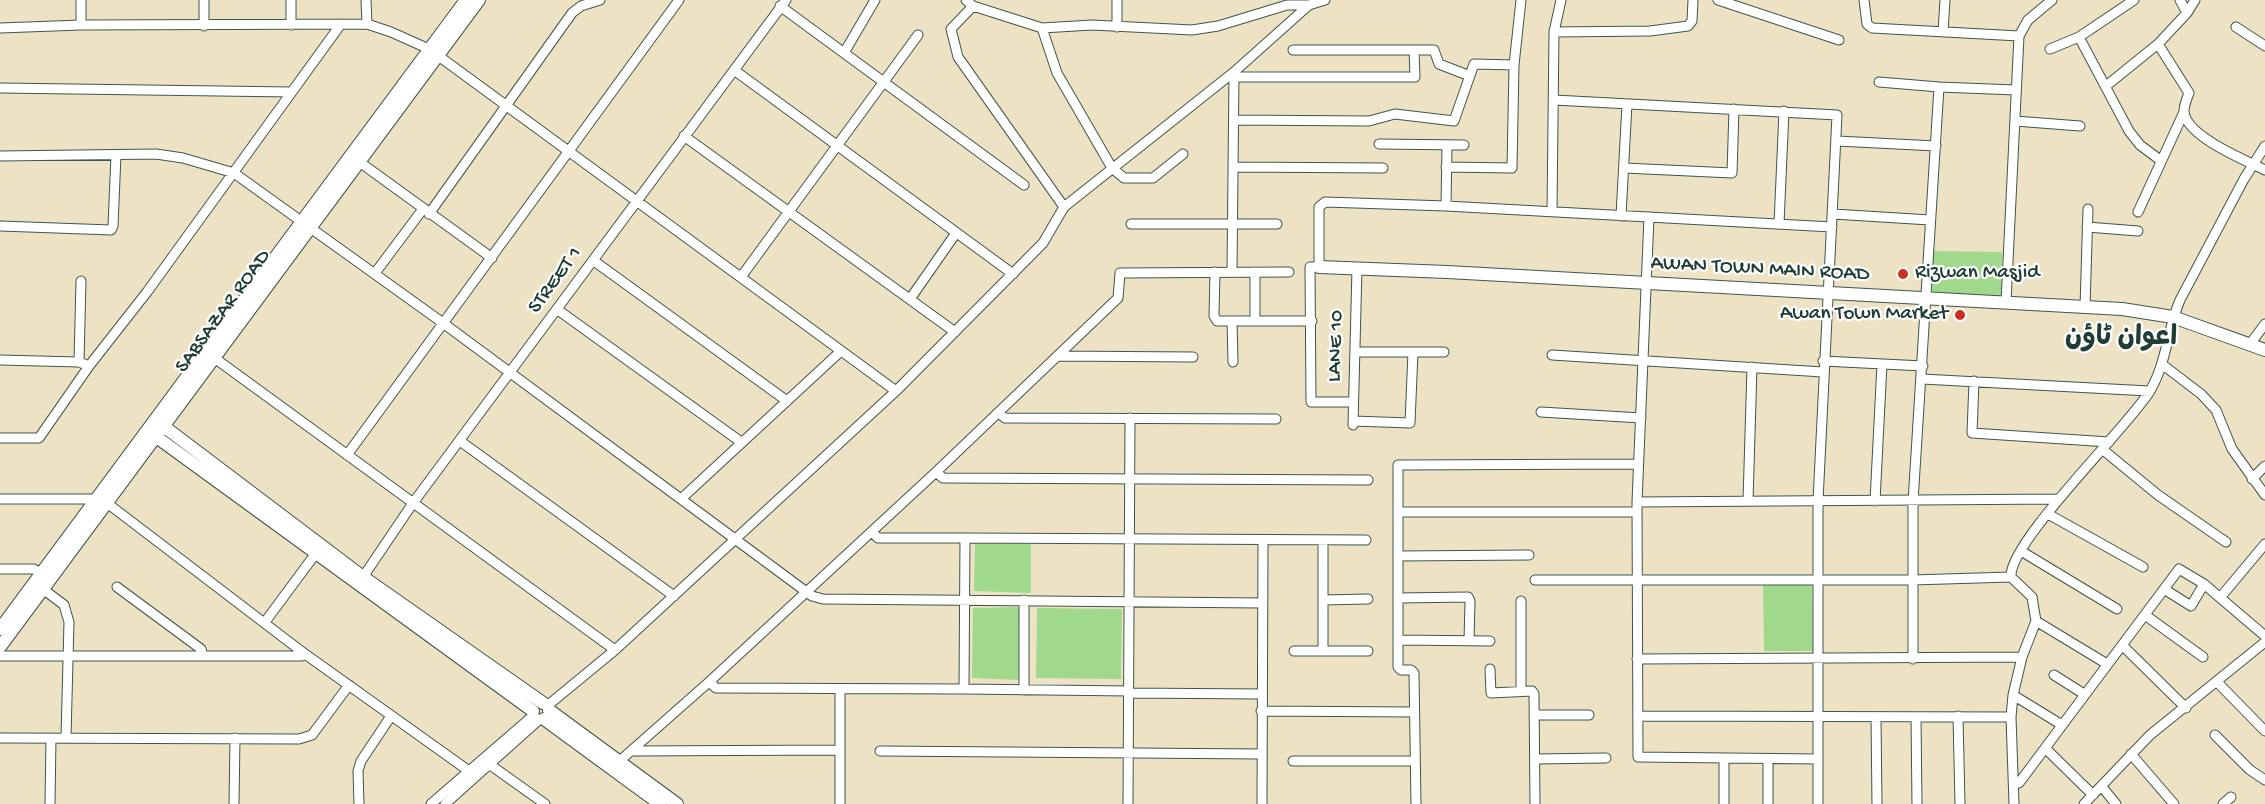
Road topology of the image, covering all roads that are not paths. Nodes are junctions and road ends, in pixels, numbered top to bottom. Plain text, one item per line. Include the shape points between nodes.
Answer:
1 (81, 0) edge
2 (204, 0) edge
3 (291, 0) edge
4 (366, 0) edge
5 (466, 0) edge
6 (478, 0) edge
7 (600, 0) edge
8 (679, 0) edge
9 (875, 0) edge
10 (1117, 0) edge
11 (1521, 0) edge
12 (1561, 0) edge
13 (1693, 0) edge
14 (1718, 0) edge
15 (1864, 0) edge
16 (1945, 0) edge
17 (2052, 0) edge
18 (2134, 0) edge
19 (2180, 0) edge
20 (2195, 0) edge
21 (1317, 2) edge
22 (783, 3) edge
23 (970, 3) edge
24 (2187, 13) junction
25 (341, 24) junction
26 (367, 24) junction
27 (81, 25) junction
28 (291, 25) junction
29 (204, 26) junction
30 (1117, 27) junction
31 (2236, 27) dead end
32 (0, 28) edge
33 (1042, 28) junction
34 (1554, 32) junction
35 (1943, 32) junction
36 (918, 34) dead end
37 (2019, 36) junction
38 (2079, 37) junction
39 (1839, 40) dead end
40 (2158, 44) junction
41 (2265, 46) edge
42 (2050, 49) dead end
43 (1293, 51) dead end
44 (1414, 51) junction
45 (433, 52) junction
46 (844, 53) junction
47 (1514, 65) junction
48 (734, 70) junction
49 (1234, 74) junction
50 (1470, 76) junction
51 (884, 82) junction
52 (1879, 82) dead end
53 (2106, 86) junction
54 (1939, 87) junction
55 (0, 88) edge
56 (2016, 90) junction
57 (292, 92) junction
58 (1554, 100) junction
59 (1627, 104) junction
60 (506, 106) junction
61 (1734, 109) junction
62 (1784, 111) junction
63 (2184, 112) junction
64 (1234, 120) junction
65 (2015, 121) junction
66 (2080, 126) dead end
67 (684, 136) junction
68 (1837, 141) junction
69 (1379, 144) dead end
70 (1447, 145) junction
71 (1464, 145) dead end
72 (836, 146) junction
73 (1936, 146) junction
74 (2265, 146) edge
75 (570, 152) junction
76 (1184, 154) dead end
77 (116, 155) junction
78 (0, 156) edge
79 (355, 158) junction
80 (2160, 160) junction
81 (2253, 164) junction
82 (1233, 167) junction
83 (1446, 167) junction
84 (1112, 168) junction
85 (1383, 168) dead end
86 (1624, 168) junction
87 (2265, 170) edge
88 (234, 173) junction
89 (1024, 185) dead end
90 (636, 202) junction
91 (1446, 206) junction
92 (1064, 207) junction
93 (2088, 209) dead end
94 (426, 211) junction
95 (787, 211) junction
96 (1552, 211) junction
97 (2138, 212) dead end
98 (1833, 213) junction
99 (1621, 216) junction
100 (1649, 217) junction
101 (1930, 220) junction
102 (306, 224) junction
103 (1131, 224) dead end
104 (1233, 224) junction
105 (1276, 224) dead end
106 (1779, 224) junction
107 (0, 226) edge
108 (1832, 227) junction
109 (2087, 227) junction
110 (2138, 231) dead end
111 (956, 233) junction
112 (492, 258) junction
113 (594, 261) junction
114 (1319, 267) junction
115 (1357, 268) junction
116 (1215, 272) junction
117 (1232, 272) junction
118 (1255, 272) junction
119 (1289, 272) dead end
120 (375, 273) junction
121 (1013, 274) junction
122 (741, 277) junction
123 (81, 280) dead end
124 (1647, 283) junction
125 (1827, 293) junction
126 (1926, 298) junction
127 (910, 299) junction
128 (2006, 302) junction
129 (2085, 307) junction
130 (558, 310) junction
131 (2173, 317) junction
132 (1232, 321) junction
133 (1255, 321) junction
134 (1312, 321) junction
135 (443, 323) junction
136 (2265, 324) edge
137 (955, 332) junction
138 (2250, 344) junction
139 (2265, 350) edge
140 (841, 351) junction
141 (1356, 352) junction
142 (1413, 352) junction
143 (1444, 352) dead end
144 (210, 354) junction
145 (1552, 355) dead end
146 (1057, 356) junction
147 (1193, 357) dead end
148 (0, 360) edge
149 (1643, 360) junction
150 (1824, 361) junction
151 (79, 362) junction
152 (1233, 362) dead end
153 (1882, 364) junction
154 (2163, 365) junction
155 (89, 366) junction
156 (1923, 366) junction
157 (1752, 367) junction
158 (510, 372) junction
159 (1823, 372) junction
160 (1922, 379) junction
161 (1974, 381) junction
162 (896, 391) junction
163 (2149, 392) junction
164 (787, 401) junction
165 (1353, 402) junction
166 (1540, 412) dead end
167 (999, 413) junction
168 (1130, 418) junction
169 (1641, 418) junction
170 (1276, 419) dead end
171 (159, 423) junction
172 (151, 434) junction
173 (0, 438) edge
174 (460, 441) junction
175 (741, 442) junction
176 (2105, 445) junction
177 (347, 455) junction
178 (1638, 464) junction
179 (2265, 466) edge
180 (936, 472) junction
181 (1130, 479) junction
182 (2252, 479) junction
183 (1368, 480) dead end
184 (2265, 495) edge
185 (0, 499) edge
186 (681, 499) junction
187 (2058, 499) junction
188 (102, 501) junction
189 (1748, 501) junction
190 (1818, 501) junction
191 (1875, 501) junction
192 (1637, 502) junction
193 (1913, 502) junction
194 (413, 503) junction
195 (1398, 512) junction
196 (1637, 512) junction
197 (2048, 514) junction
198 (872, 532) junction
199 (966, 538) junction
200 (736, 540) junction
201 (1130, 540) junction
202 (1263, 540) junction
203 (1323, 540) junction
204 (1366, 540) dead end
205 (2226, 542) dead end
206 (2265, 544) edge
207 (318, 550) junction
208 (2021, 551) junction
209 (1529, 555) dead end
210 (1398, 556) junction
211 (2143, 567) dead end
212 (0, 569) edge
213 (2011, 577) junction
214 (1535, 580) dead end
215 (1637, 580) junction
216 (1817, 580) junction
217 (1912, 580) junction
218 (41, 581) junction
219 (360, 581) junction
220 (2204, 584) junction
221 (117, 587) dead end
222 (2164, 589) junction
223 (806, 592) junction
224 (2224, 593) dead end
225 (674, 596) junction
226 (1399, 598) junction
227 (1368, 599) dead end
228 (966, 600) junction
229 (1024, 600) junction
230 (1324, 600) junction
231 (1521, 601) dead end
232 (1128, 602) junction
233 (1261, 603) junction
234 (2117, 609) dead end
235 (2145, 615) junction
236 (2036, 621) junction
237 (265, 622) junction
238 (0, 629) edge
239 (2265, 636) edge
240 (1399, 640) junction
241 (1469, 641) junction
242 (1490, 641) dead end
243 (2265, 642) edge
244 (2122, 645) junction
245 (0, 647) edge
246 (615, 650) junction
247 (1294, 651) dead end
248 (1323, 651) junction
249 (1368, 651) dead end
250 (305, 654) junction
251 (66, 655) junction
252 (0, 656) edge
253 (203, 656) junction
254 (2022, 657) junction
255 (2202, 657) dead end
256 (1637, 659) junction
257 (1913, 659) junction
258 (1817, 660) junction
259 (2108, 664) junction
260 (1490, 669) dead end
261 (2054, 675) dead end
262 (709, 682) junction
263 (2218, 683) junction
264 (349, 685) junction
265 (840, 689) junction
266 (964, 689) junction
267 (1024, 690) junction
268 (1521, 691) junction
269 (1129, 692) junction
270 (1262, 694) junction
271 (2084, 694) junction
272 (2013, 695) junction
273 (2186, 708) junction
274 (1261, 711) junction
275 (541, 712) junction
276 (1414, 712) junction
277 (1534, 715) junction
278 (1589, 715) dead end
279 (391, 716) junction
280 (1638, 716) junction
281 (1958, 716) junction
282 (1817, 717) junction
283 (1876, 717) junction
284 (1916, 717) junction
285 (2011, 717) junction
286 (2062, 725) junction
287 (2265, 731) edge
288 (2216, 735) dead end
289 (66, 737) junction
290 (0, 738) edge
291 (51, 738) junction
292 (235, 738) junction
293 (2045, 748) junction
294 (839, 750) junction
295 (632, 751) junction
296 (880, 752) dead end
297 (1128, 752) junction
298 (1262, 754) junction
299 (2131, 754) junction
300 (1606, 758) dead end
301 (1534, 759) junction
302 (1768, 759) junction
303 (1818, 759) junction
304 (1724, 760) junction
305 (1293, 761) dead end
306 (1415, 761) junction
307 (489, 764) junction
308 (615, 765) junction
309 (473, 773) junction
310 (2265, 780) edge
311 (2014, 783) junction
312 (2103, 787) junction
313 (2231, 797) dead end
314 (2087, 801) edge
315 (50, 804) edge
316 (234, 804) edge
317 (359, 804) edge
318 (431, 804) edge
319 (445, 804) edge
320 (545, 804) edge
321 (660, 804) edge
322 (677, 804) edge
323 (840, 804) edge
324 (1128, 804) edge
325 (1262, 804) edge
326 (1416, 804) edge
327 (1535, 804) edge
328 (1725, 804) edge
329 (1768, 804) edge
330 (1818, 804) edge
331 (1876, 804) edge
332 (1917, 804) edge
333 (1960, 804) edge
334 (2014, 804) edge
335 (2116, 804) edge
336 (2174, 804) edge
337 (2223, 804) edge

1 - 27 street
2 - 29 street
3 - 28 street
4 - 26 street
5 - 45 street
6 - 45 street
7 - 60 street via 572,13
8 - 75 street
9 - 46 street
10 - 30 street
11 - 47 street
12 - 34 street
13 - 34 street via 1688,26 1650,31
14 - 39 street
15 - 35 street via 1869,27
16 - 35 street
17 - 37 street via 2028,20
18 - 38 street
19 - 24 street
20 - 24 street
21 - 30 street via 1287,5 1192,30
21 - 49 street
22 - 46 street
22 - 48 street, STREET 1
23 - 33 street
23 - 92 street via 951,29 958,57
24 - 40 street
25 - 26 street
25 - 28 street
25 - 57 street
26 - 45 street
27 - 29 street
27 - 32 street
28 - 29 street
30 - 33 street
31 - 41 street
33 - 84 street via 1057,73
34 - 58 street
35 - 37 street
36 - 51 street
37 - 56 street
38 - 42 street
38 - 53 street
40 - 53 street
40 - 63 street via 2189,93
43 - 44 street
44 - 49 street via 1415,77
44 - 50 street via 1434,50 1439,64
45 - 60 street
45 - 79 street
46 - 51 street
47 - 50 street via 1474,64
47 - 83 street via 1512,168
48 - 67 street, STREET 1
48 - 72 street
49 - 64 street
49 - 84 street
50 - 64 street via 1454,121 1395,114 1369,121
51 - 72 street
51 - 89 street
52 - 54 street
53 - 80 street via 2129,131
54 - 56 street
54 - 73 street
55 - 57 street
56 - 65 street
57 - 88 street
58 - 59 street
58 - 96 street
59 - 61 street
59 - 86 street
60 - 75 street
60 - 94 street
61 - 62 street
61 - 86 street via 1732,173
62 - 68 street via 1837,115
62 - 106 street
63 - 80 street
63 - 81 street via 2201,136
64 - 82 street
65 - 66 street
65 - 128 street
67 - 90 street, STREET 1
67 - 95 street
68 - 73 street
68 - 98 street
69 - 70 street
70 - 71 street
70 - 83 street
72 - 95 street
72 - 111 street
73 - 101 street
74 - 81 street
75 - 90 street
75 - 112 street
76 - 84 street via 1153,178 1124,178
77 - 78 street
77 - 88 street via 183,158
77 - 107 street via 111,230
79 - 94 street
79 - 102 street
80 - 97 street
81 - 87 street
81 - 131 street
82 - 85 street
82 - 104 street
83 - 91 street
84 - 92 street
86 - 99 street
88 - 102 street
88 - 155 street
90 - 113 street, STREET 1
90 - 122 street
91 - 96 street
91 - 114 street via 1321,204
92 - 121 street via 1043,243
93 - 109 street
94 - 112 street
94 - 120 street
95 - 122 street
95 - 127 street
96 - 99 street
98 - 101 street
98 - 108 street
99 - 100 street
100 - 106 street
100 - 124 street
101 - 126 street
102 - 120 street
102 - 144 street
103 - 104 street
104 - 105 street
104 - 117 street
106 - 108 street
108 - 125 street
109 - 110 street
109 - 129 street
111 - 121 street
111 - 127 street
112 - 135 street
113 - 130 street, STREET 1
113 - 164 street
114 - 115 street, AWAN TOWN MAIN ROAD
114 - 134 street via 1310,267
115 - 124 street, AWAN TOWN MAIN ROAD
115 - 141 street, LANE 10
116 - 117 street
116 - 132 street via 1214,316 1217,321
116 - 146 street via 1120,273 1118,298
117 - 118 street
118 - 119 street
118 - 133 street
120 - 135 street
121 - 137 street
122 - 140 street
123 - 151 street
124 - 125 street, AWAN TOWN MAIN ROAD
124 - 149 street
125 - 126 street, AWAN TOWN MAIN ROAD
125 - 150 street
126 - 128 street, AWAN TOWN MAIN ROAD
126 - 156 street
127 - 137 street
128 - 129 street, AWAN TOWN MAIN ROAD
129 - 131 street, AWAN TOWN MAIN ROAD
130 - 158 street, STREET 1
130 - 175 street
131 - 138 street, AWAN TOWN MAIN ROAD
131 - 154 street
132 - 133 street
132 - 152 street
133 - 134 street
134 - 165 street via 1311,402
135 - 158 street
135 - 177 street
136 - 138 street
137 - 162 street
138 - 139 street, AWAN TOWN MAIN ROAD
140 - 162 street
140 - 164 street
141 - 142 street
141 - 165 street, LANE 10
142 - 143 street
142 - 165 street, LANE 10 via 1410,423 1353,423
144 - 171 street
144 - 177 street
145 - 149 street
146 - 147 street
146 - 167 street
148 - 151 street
149 - 157 street
149 - 169 street
150 - 153 street
150 - 159 street
151 - 155 street
153 - 156 street
153 - 191 street
154 - 163 street
154 - 182 street via 2216,410 2232,449
155 - 173 street via 39,438
156 - 160 street
157 - 159 street
157 - 189 street
158 - 174 street, STREET 1
158 - 186 street
159 - 190 street
160 - 161 street
160 - 193 street
161 - 163 street
161 - 176 street via 1972,433
162 - 200 street
163 - 176 street
164 - 175 street
166 - 169 street
167 - 168 street via 1005,418
167 - 180 street
168 - 170 street
168 - 181 street
169 - 178 street
171 - 172 street
171 - 207 street
172 - 188 street
172 - 207 street
174 - 194 street, STREET 1
174 - 225 street
175 - 186 street
176 - 187 street
176 - 205 street via 2158,495
177 - 194 street
178 - 192 street
178 - 195 street via 1402,464 1396,470
179 - 182 street
180 - 181 street via 943,478
180 - 198 street
181 - 183 street
181 - 201 street
182 - 184 street
185 - 188 street
186 - 200 street
187 - 193 street
187 - 197 street
188 - 218 street
188 - 237 street
189 - 190 street
189 - 192 street
190 - 191 street
190 - 216 street
191 - 193 street
192 - 196 street
193 - 217 street
194 - 219 street, STREET 1
194 - 246 street
195 - 196 street
195 - 210 street
196 - 215 street
197 - 208 street
197 - 211 street
198 - 199 street via 878,538
198 - 223 street
199 - 201 street
199 - 228 street
200 - 223 street
200 - 225 street
201 - 202 street
201 - 232 street
202 - 203 street
202 - 233 street
203 - 204 street
203 - 230 street
206 - 224 street
207 - 219 street
207 - 237 street
208 - 213 street
208 - 234 street
209 - 210 street
210 - 226 street
212 - 218 street via 34,569
213 - 217 street
213 - 236 street via 2032,597
214 - 215 street
215 - 216 street
215 - 256 street
216 - 217 street
216 - 258 street
217 - 257 street
218 - 238 street
218 - 245 street
218 - 251 street via 64,605 69,622
219 - 275 street
220 - 222 street via 2179,569
220 - 222 street via 2192,606
220 - 239 street
221 - 253 street via 201,649
222 - 235 street
223 - 228 street via 823,599
223 - 262 street
225 - 246 street
226 - 240 street
226 - 241 street via 1468,597
227 - 230 street
228 - 229 street
228 - 266 street
229 - 232 street
229 - 267 street
230 - 248 street
231 - 268 street
232 - 233 street
232 - 269 street
233 - 270 street
235 - 244 street
235 - 255 street
236 - 254 street
236 - 259 street
237 - 250 street
240 - 241 street
240 - 276 street via 1399,669 1414,673
241 - 242 street
243 - 263 street
244 - 259 street
244 - 273 street
246 - 275 street
247 - 248 street
248 - 249 street
250 - 253 street
250 - 264 street
251 - 252 street
251 - 253 street
251 - 289 street
254 - 257 street
254 - 272 street
256 - 258 street
256 - 280 street
257 - 258 street
258 - 282 street
259 - 271 street
260 - 268 street via 1490,692
261 - 271 street
262 - 265 street via 716,688
262 - 295 street
263 - 273 street
263 - 287 street
264 - 279 street
264 - 292 street via 312,735 299,739
265 - 266 street
265 - 294 street
266 - 267 street
267 - 269 street
268 - 277 street via 1533,692
269 - 270 street
269 - 297 street
270 - 274 street
271 - 286 street
272 - 285 street
272 - 286 street
273 - 299 street
274 - 276 street
274 - 298 street
275 - 307 street
275 - 308 street
275 - 309 street
276 - 306 street
277 - 278 street
277 - 301 street
279 - 309 street
279 - 317 street via 361,761
280 - 282 street
280 - 304 street via 1638,757
281 - 284 street
281 - 285 street
281 - 333 street
282 - 283 street
282 - 303 street
283 - 284 street
283 - 331 street
284 - 332 street
285 - 311 street
286 - 293 street
288 - 310 street
289 - 291 street
289 - 292 street
290 - 291 street
291 - 315 street
292 - 316 street
293 - 311 street via 2019,783
293 - 314 street
294 - 295 street
294 - 323 street
295 - 308 street
296 - 297 street
297 - 298 street
297 - 324 street
298 - 325 street
299 - 312 street
299 - 336 street
300 - 301 street
301 - 327 street
302 - 303 street
302 - 304 street
302 - 329 street
303 - 330 street
304 - 328 street
305 - 306 street
306 - 326 street
307 - 309 street
307 - 320 street
308 - 321 street
308 - 322 street
309 - 318 street
309 - 319 street
311 - 334 street
312 - 314 street
312 - 335 street
313 - 337 street

